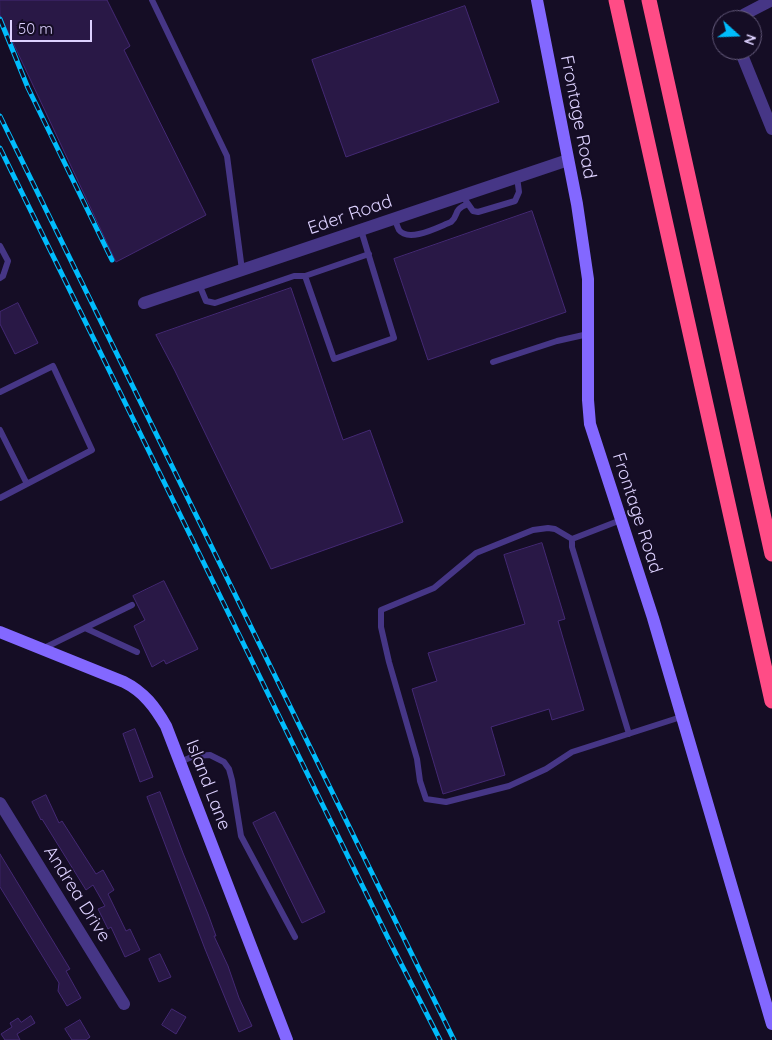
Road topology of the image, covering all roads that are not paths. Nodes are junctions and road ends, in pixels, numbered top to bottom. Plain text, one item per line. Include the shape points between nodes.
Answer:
1 (152, 0) edge
2 (537, 0) edge
3 (616, 0) edge
4 (649, 0) edge
5 (772, 0) edge
6 (753, 10) edge
7 (744, 60) edge
8 (772, 129) edge
9 (568, 160) junction
10 (517, 177) junction
11 (465, 200) junction
12 (395, 218) junction
13 (361, 230) junction
14 (0, 246) edge
15 (369, 254) junction
16 (242, 270) junction
17 (305, 276) junction
18 (0, 278) edge
19 (199, 284) junction
20 (144, 303) dead end
21 (588, 334) junction
22 (493, 362) dead end
23 (0, 392) edge
24 (0, 430) edge
25 (27, 484) junction
26 (0, 498) edge
27 (622, 520) junction
28 (572, 538) junction
29 (772, 554) edge
30 (132, 605) dead end
31 (85, 628) junction
32 (0, 632) edge
33 (42, 649) junction
34 (137, 652) dead end
35 (772, 701) edge
36 (681, 717) junction
37 (629, 734) junction
38 (180, 762) junction
39 (0, 803) edge
40 (295, 937) dead end
41 (124, 1004) dead end
42 (772, 1024) edge
43 (288, 1040) edge

1 - 16 lane via 227,156
2 - 9 street, Frontage Road
3 - 35 highway
4 - 29 highway
5 - 6 street
7 - 8 street
9 - 10 street, Eder Road
9 - 21 street, Frontage Road via 588,279
10 - 11 street, Eder Road
10 - 11 lane via 519,192 515,201 478,212 473,211
11 - 12 street, Eder Road
11 - 12 lane via 451,222 414,236 400,231
12 - 13 street, Eder Road
13 - 15 lane
13 - 16 street, Eder Road
14 - 18 lane via 8,261 4,276
15 - 17 lane
15 - 17 lane via 394,338 348,356 334,359
16 - 19 street, Eder Road
17 - 19 lane via 294,276 215,303 206,300
19 - 20 street, Eder Road
21 - 22 lane
21 - 27 street, Frontage Road via 590,424
23 - 25 lane via 53,366 92,450
24 - 25 lane
25 - 26 lane
27 - 28 lane
27 - 36 street, Frontage Road
28 - 37 lane via 572,548
28 - 37 lane via 555,529 533,530 476,553 434,588 380,610 389,662 417,759 420,781 426,799 446,802 510,786 572,752
30 - 31 lane
31 - 33 lane
31 - 34 lane
32 - 33 street, Island Lane
33 - 38 street, Island Lane via 124,682 140,692 155,707 166,726
36 - 37 lane
36 - 42 street, Frontage Road
38 - 40 lane via 194,756 210,755 224,762 229,769 241,836
38 - 43 street, Island Lane
39 - 41 street, Andrea Drive

